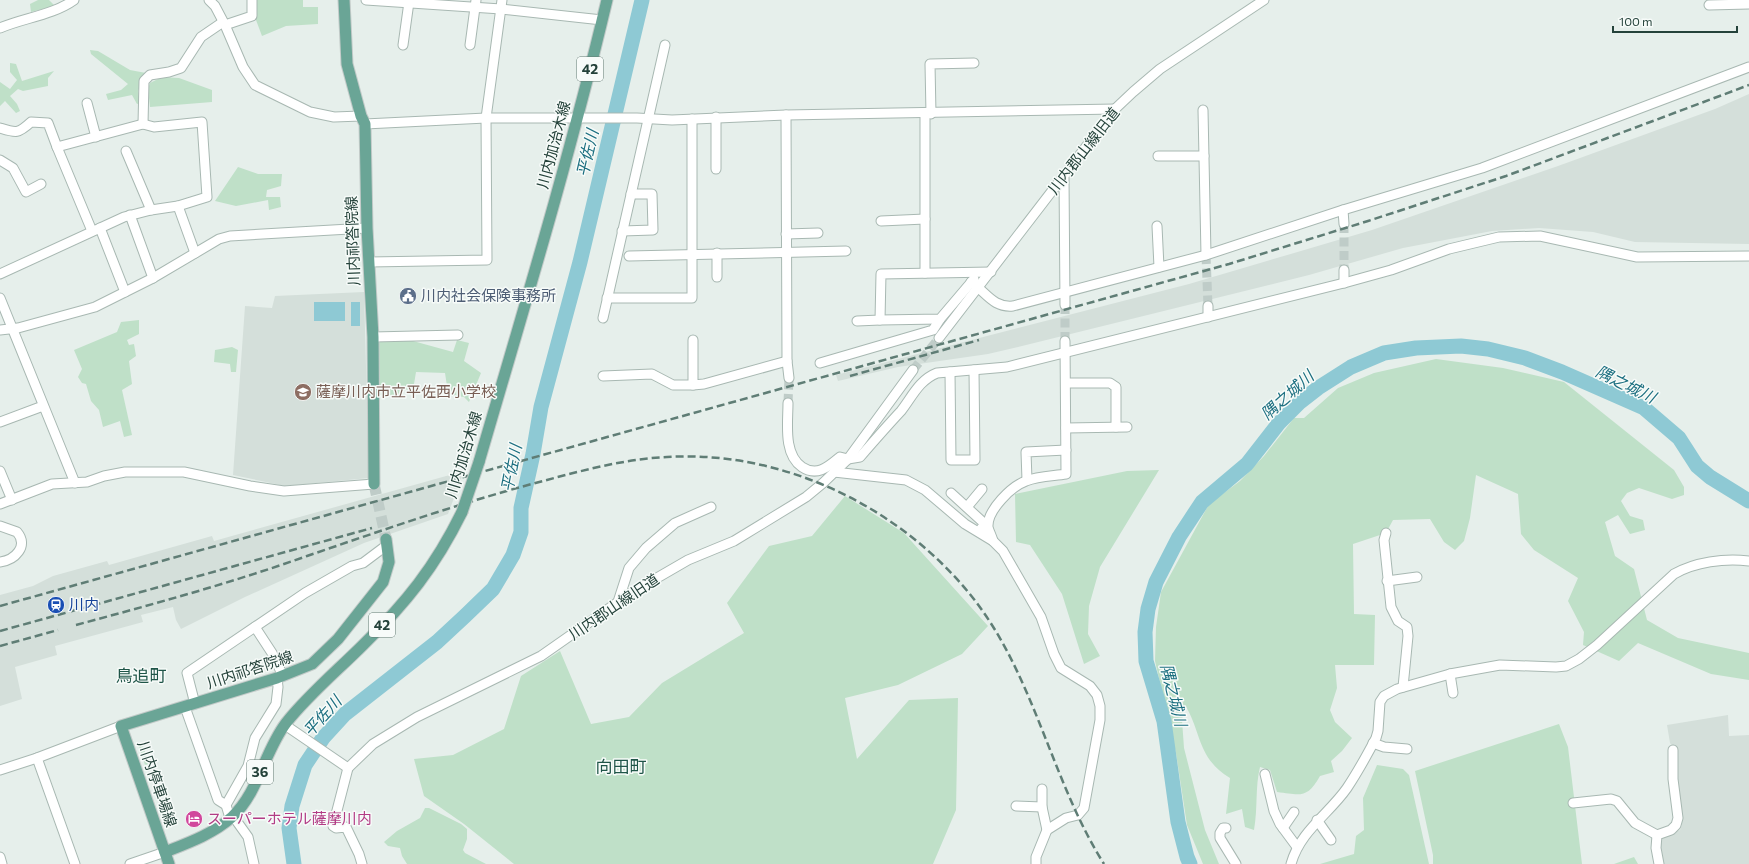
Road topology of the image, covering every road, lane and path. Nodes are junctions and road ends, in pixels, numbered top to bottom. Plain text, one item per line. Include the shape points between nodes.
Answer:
1 (74, 0) edge
2 (209, 0) edge
3 (252, 0) edge
4 (344, 0) edge
5 (366, 0) edge
6 (384, 0) edge
7 (607, 0) edge
8 (1264, 0) edge
9 (409, 2) junction
10 (58, 3) edge
11 (475, 4) edge
12 (502, 4) edge
13 (1749, 4) edge
14 (1709, 5) dead end
15 (602, 20) junction
16 (224, 24) junction
17 (0, 28) edge
18 (404, 45) dead end
19 (470, 45) dead end
20 (665, 45) dead end
21 (974, 63) dead end
22 (1749, 67) edge
23 (87, 103) dead end
24 (1115, 109) junction
25 (1203, 110) dead end
26 (928, 114) junction
27 (786, 115) junction
28 (716, 117) junction
29 (486, 118) junction
30 (577, 119) junction
31 (648, 119) junction
32 (692, 119) junction
33 (363, 120) junction
34 (143, 124) junction
35 (0, 128) edge
36 (96, 137) junction
37 (57, 147) junction
38 (126, 151) dead end
39 (1158, 156) dead end
40 (1204, 156) junction
41 (0, 160) edge
42 (716, 169) dead end
43 (1064, 176) junction
44 (41, 184) dead end
45 (631, 194) junction
46 (178, 206) junction
47 (151, 210) junction
48 (1343, 210) junction
49 (130, 215) junction
50 (925, 219) junction
51 (881, 220) dead end
52 (1344, 224) tunnel mouth
53 (1158, 226) dead end
54 (367, 228) junction
55 (96, 229) junction
56 (622, 231) junction
57 (818, 233) dead end
58 (786, 234) junction
59 (846, 251) dead end
60 (786, 252) junction
61 (195, 253) junction
62 (717, 253) junction
63 (692, 254) junction
64 (1206, 255) junction
65 (629, 256) dead end
66 (1749, 256) edge
67 (369, 262) junction
68 (1159, 267) junction
69 (1344, 270) tunnel mouth
70 (980, 272) junction
71 (991, 272) junction
72 (925, 273) junction
73 (0, 274) edge
74 (718, 277) dead end
75 (153, 278) junction
76 (1344, 283) junction
77 (975, 285) junction
78 (1065, 291) junction
79 (125, 292) junction
80 (0, 298) edge
81 (607, 298) junction
82 (1065, 305) tunnel mouth
83 (1208, 306) tunnel mouth
84 (1208, 317) junction
85 (603, 318) dead end
86 (940, 319) junction
87 (880, 320) junction
88 (857, 321) dead end
89 (13, 328) junction
90 (0, 330) edge
91 (458, 335) dead end
92 (373, 337) junction
93 (939, 338) tunnel mouth
94 (693, 340) dead end
95 (1065, 341) tunnel mouth
96 (1065, 352) junction
97 (787, 361) junction
98 (820, 363) dead end
99 (913, 370) tunnel mouth
100 (974, 370) junction
101 (950, 372) junction
102 (603, 376) dead end
103 (789, 378) tunnel mouth
104 (1066, 383) junction
105 (693, 385) junction
106 (788, 403) tunnel mouth
107 (43, 406) junction
108 (0, 422) edge
109 (1116, 427) junction
110 (1126, 427) dead end
111 (1066, 428) junction
112 (1066, 450) junction
113 (848, 459) junction
114 (0, 472) edge
115 (834, 472) junction
116 (1027, 480) junction
117 (75, 483) junction
118 (374, 484) joint
119 (982, 490) dead end
120 (952, 493) dead end
121 (12, 500) junction
122 (0, 504) edge
123 (710, 507) dead end
124 (967, 507) junction
125 (987, 525) junction
126 (0, 526) edge
127 (978, 533) junction
128 (1386, 533) dead end
129 (994, 541) junction
130 (387, 542) joint
131 (1749, 561) edge
132 (0, 562) edge
133 (1417, 577) dead end
134 (1387, 581) junction
135 (618, 602) junction
136 (255, 627) junction
137 (1450, 674) junction
138 (280, 677) junction
139 (1403, 687) junction
140 (1453, 692) dead end
141 (190, 705) junction
142 (285, 725) junction
143 (120, 726) junction
144 (1373, 743) junction
145 (1407, 749) dead end
146 (1673, 750) dead end
147 (37, 758) junction
148 (348, 768) junction
149 (0, 770) edge
150 (1264, 774) dead end
151 (1042, 789) dead end
152 (1573, 804) dead end
153 (226, 805) junction
154 (1016, 806) dead end
155 (1042, 807) junction
156 (1294, 812) dead end
157 (231, 817) junction
158 (1317, 820) junction
159 (1226, 828) dead end
160 (1283, 828) junction
161 (1047, 830) junction
162 (1657, 835) junction
163 (1332, 840) dead end
164 (1298, 847) junction
165 (165, 852) junction
166 (0, 857) edge
167 (2, 864) edge
168 (75, 864) edge
169 (130, 864) edge
170 (169, 864) edge
171 (254, 864) edge
172 (362, 864) edge
173 (1036, 864) edge
174 (1236, 864) edge
175 (1291, 864) edge
176 (1659, 864) edge

1 - 10 street
2 - 16 street
3 - 16 street via 252,16
4 - 33 main road, 川内祁答院線 via 347,64
5 - 6 street
6 - 9 street
7 - 15 main road, 川内加治木線 / 42
8 - 24 street, 川内郡山線旧道 via 1160,69
9 - 11 street
9 - 18 street
10 - 17 street
11 - 12 street
11 - 19 street
12 - 15 street
12 - 29 street
13 - 14 street
15 - 30 main road, 川内加治木線 / 42
16 - 33 street via 243,67 255,85 310,112
16 - 34 street via 201,37 181,68 150,75 144,81
20 - 31 street
21 - 26 street via 930,64
22 - 48 street via 1482,168
23 - 36 street
24 - 26 street
24 - 43 street, 川内郡山線旧道
25 - 40 street
26 - 27 street
26 - 50 street
27 - 28 street
27 - 58 street
28 - 32 street
28 - 42 street
29 - 30 street
29 - 33 street
29 - 67 street via 487,260
30 - 31 street
30 - 142 main road, 川内加治木線 / 42, bridge via 547,230 462,512 417,587 366,642 328,677
31 - 32 street
31 - 45 street
32 - 63 street
33 - 54 main road, 川内祁答院線
34 - 36 street
34 - 46 street via 154,127 202,122 207,197
35 - 37 street via 15,133 31,122 48,123
36 - 37 street
37 - 55 street
38 - 47 street
39 - 40 street
40 - 64 street
41 - 44 street via 13,168 26,192
43 - 71 street, 川内郡山線旧道
43 - 78 street
45 - 56 street
45 - 56 street via 652,194 653,230
46 - 47 street
46 - 61 street
47 - 49 street
48 - 52 street
48 - 64 street
49 - 55 street
49 - 75 street
50 - 51 street
50 - 72 street
53 - 68 street
54 - 61 street via 230,236 219,239
54 - 67 main road, 川内祁答院線
55 - 73 street
55 - 79 street
56 - 81 street
57 - 58 street
58 - 60 street
59 - 60 street
60 - 62 street
60 - 97 street
61 - 75 street
62 - 63 street
62 - 74 street
63 - 65 street
63 - 81 street via 692,298
64 - 68 street
66 - 76 street via 1637,257 1540,236 1499,238 1449,249 1391,270
67 - 92 main road, 川内祁答院線
68 - 78 street
69 - 76 street
70 - 71 street
70 - 72 street
70 - 77 street
71 - 77 street, 川内郡山線旧道
72 - 87 street via 881,274
75 - 79 street
76 - 84 street
77 - 78 street via 996,304 1004,307
77 - 86 street
77 - 93 street, 川内郡山線旧道
78 - 82 street
79 - 89 street via 95,307
80 - 89 street
81 - 85 street
83 - 84 street
84 - 96 street
86 - 87 street
86 - 98 street via 933,330
87 - 88 street
89 - 90 street
89 - 107 street
91 - 92 street
92 - 118 main road, 川内祁答院線
94 - 105 street
95 - 96 street
96 - 100 street via 1007,367
96 - 104 street
97 - 103 street
97 - 105 street
99 - 113 street, 川内郡山線旧道
100 - 101 street
100 - 101 street via 975,460 951,460
101 - 113 street via 937,373 921,382 902,410 860,457
102 - 105 street via 652,374 673,385
104 - 109 street via 1110,383 1116,387
104 - 111 street
106 - 113 street via 788,446 795,462 807,470 817,472 840,457
107 - 108 street
107 - 117 street
109 - 110 street
109 - 111 street
111 - 112 street
112 - 116 street via 1066,474
112 - 116 street via 1026,452
113 - 115 street, 川内郡山線旧道
114 - 121 street
115 - 127 street via 906,480 925,490
115 - 135 street, 川内郡山線旧道 via 806,497 766,522 734,541 682,563
116 - 125 street via 1007,494 996,507
117 - 118 street via 125,472 184,472 284,491
117 - 121 street via 52,484
119 - 124 street
120 - 124 street
121 - 122 street
123 - 135 street via 675,523 646,548 629,568
124 - 125 street
125 - 127 street
125 - 129 street
126 - 132 street via 17,532 22,543 16,555
127 - 129 street
128 - 134 street via 1384,540
129 - 161 street via 1041,617 1061,668 1090,686 1100,706 1100,720 1084,808 1078,815 1066,818
130 - 136 street via 363,563 352,566
130 - 138 main road, 川内祁答院線 via 390,562 388,572 378,590 338,639 312,664
131 - 137 street via 1726,559 1683,569 1674,574 1597,645 1566,666 1500,666
133 - 134 street
134 - 139 street via 1391,607 1398,622 1407,627
135 - 148 street, 川内郡山線旧道 via 541,656 417,717 373,744
136 - 138 street via 272,653
136 - 141 street via 187,673
137 - 139 street
137 - 140 street
138 - 141 main road, 川内祁答院線
138 - 153 street via 276,704 255,738 248,766
139 - 144 street via 1384,696 1380,702 1378,731
141 - 143 main road, 川内祁答院線
141 - 153 street via 218,800
142 - 148 street
142 - 157 main road, 36 via 250,793
143 - 147 street
143 - 165 main road, 川内停車場線
144 - 145 street via 1384,747
144 - 158 street via 1346,790
146 - 162 street via 1673,779 1678,818 1671,830
147 - 149 street
147 - 168 street
148 - 172 street via 333,826 346,827 360,854
150 - 160 street via 1274,812
151 - 155 street
152 - 162 street via 1611,799 1617,801 1635,822
153 - 157 street
154 - 155 street
155 - 161 street
156 - 160 street
157 - 165 main road, 36 via 211,832
157 - 171 street via 248,837
158 - 163 street
158 - 164 street
159 - 174 street via 1220,833 1220,838
160 - 164 street
161 - 173 street via 1036,857
162 - 176 street
164 - 175 street
165 - 169 street
165 - 170 main road, 川内停車場線
166 - 167 street

